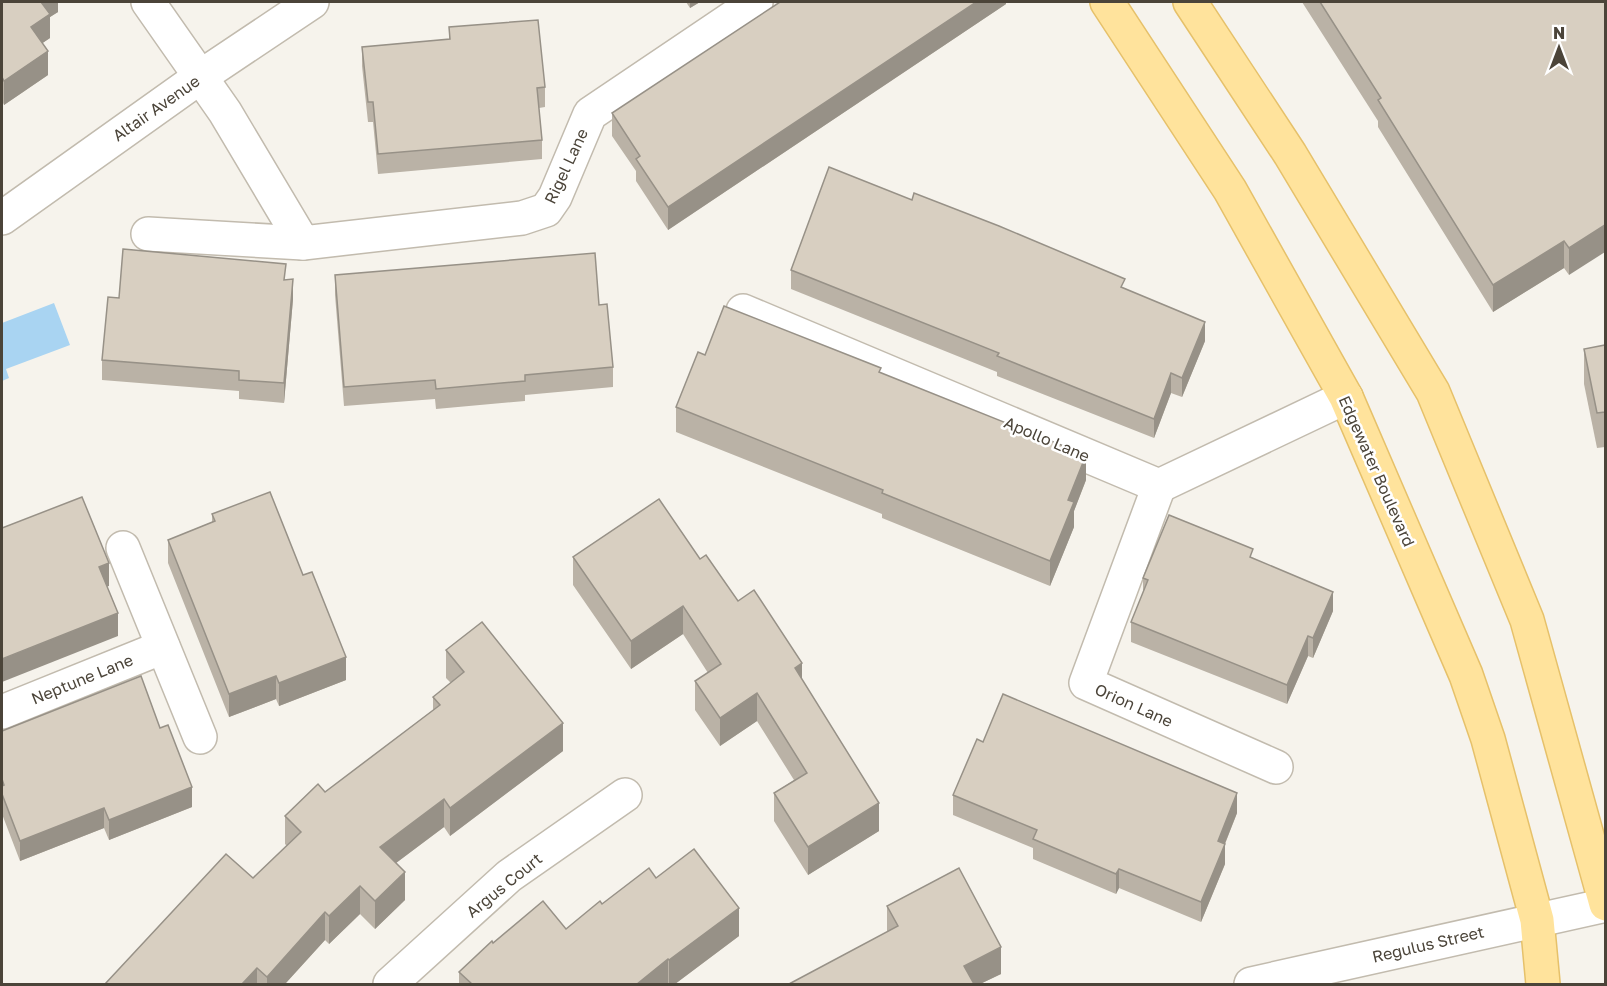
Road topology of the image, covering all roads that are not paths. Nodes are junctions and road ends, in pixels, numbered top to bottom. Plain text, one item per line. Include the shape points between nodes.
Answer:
1 (148, 2) edge
2 (312, 2) edge
3 (756, 2) edge
4 (1107, 2) edge
5 (1190, 2) edge
6 (200, 77) junction
7 (2, 218) edge
8 (148, 234) dead end
9 (303, 243) junction
10 (743, 311) edge
11 (1346, 397) junction
12 (1159, 486) junction
13 (123, 548) dead end
14 (163, 647) junction
15 (2, 712) edge
16 (200, 737) dead end
17 (1276, 767) dead end
18 (625, 795) dead end
19 (1605, 904) edge
20 (1537, 920) junction
21 (390, 984) edge
22 (1251, 984) edge
23 (1543, 984) edge

1 - 6 street
2 - 6 street, Altair Avenue
3 - 9 street, Rigel Lane via 590,114 546,210 522,218
4 - 11 main road, Edgewater Boulevard via 1230,190
5 - 19 main road via 1290,154 1433,392 1527,620
6 - 7 street, Altair Avenue
6 - 9 street
8 - 9 street, Rigel Lane
10 - 12 street, Apollo Lane
11 - 12 street
11 - 20 main road, Edgewater Boulevard via 1466,675 1488,740
12 - 17 street, Orion Lane via 1086,684
13 - 14 street
14 - 15 street, Neptune Lane
14 - 16 street
18 - 21 street, Argus Court via 509,876
19 - 20 street, Regulus Street
20 - 22 street, Regulus Street
20 - 23 main road, Edgewater Boulevard

